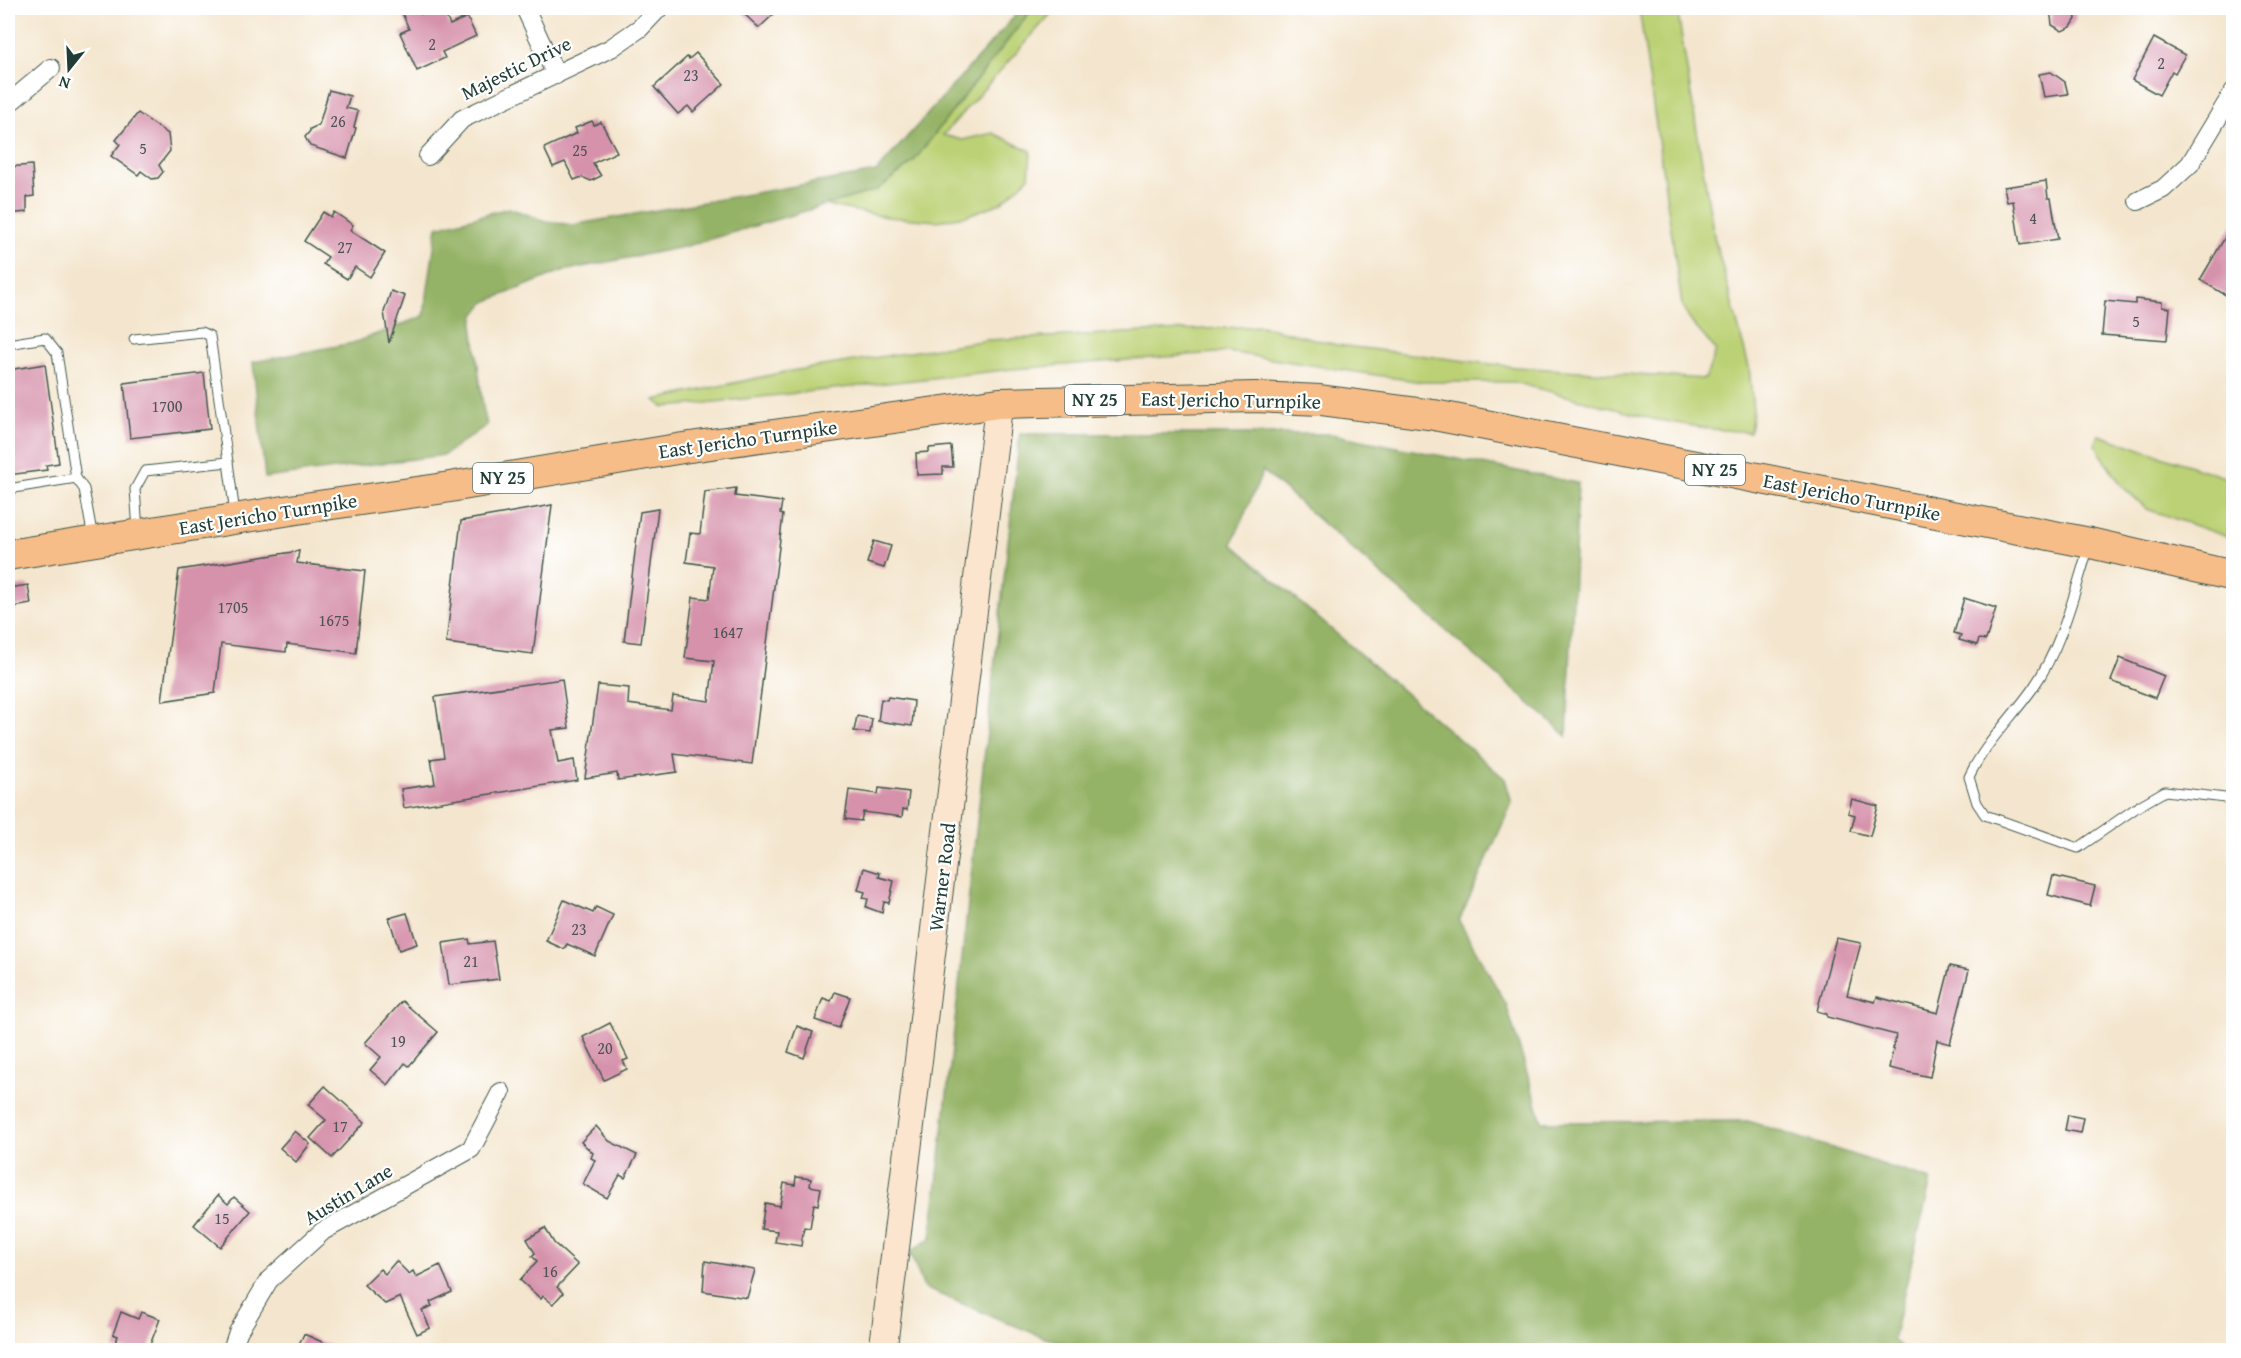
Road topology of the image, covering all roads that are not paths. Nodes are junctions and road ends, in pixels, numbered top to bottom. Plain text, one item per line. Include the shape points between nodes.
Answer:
1 (525, 8) edge
2 (659, 8) edge
3 (51, 68) dead end
4 (556, 75) junction
5 (2234, 91) edge
6 (8, 102) edge
7 (428, 156) dead end
8 (2138, 201) dead end
9 (134, 339) dead end
10 (8, 344) edge
11 (999, 403) junction
12 (228, 462) junction
13 (76, 478) junction
14 (8, 489) edge
15 (236, 519) junction
16 (139, 534) junction
17 (93, 541) junction
18 (2090, 543) junction
19 (8, 555) edge
20 (2234, 576) edge
21 (2234, 799) edge
22 (501, 1092) dead end
23 (232, 1350) edge
24 (883, 1350) edge

1 - 4 street
2 - 4 street, Majestic Drive via 640,28 611,48
3 - 6 street
4 - 7 street, Majestic Drive via 462,119
5 - 8 street via 2190,164 2163,189
9 - 12 lane via 202,332 210,336
10 - 13 lane via 45,338 57,353
11 - 15 main road, East Jericho Turnpike / NY 25 via 683,448
11 - 18 main road, East Jericho Turnpike / NY 25 via 1191,397 1320,400 1434,415
11 - 24 street, Warner Road
12 - 15 lane
12 - 16 lane via 145,471 135,489
13 - 14 lane
13 - 17 lane via 84,489
15 - 16 main road, East Jericho Turnpike / NY 25
16 - 17 main road, East Jericho Turnpike / NY 25
17 - 19 main road, East Jericho Turnpike / NY 25
18 - 20 main road, East Jericho Turnpike / NY 25
18 - 21 lane via 2064,628 2035,686 1976,761 1969,777 1977,803 1985,814 2078,848 2165,791
22 - 23 street, Austin Lane via 471,1149 323,1231 269,1280 238,1332

